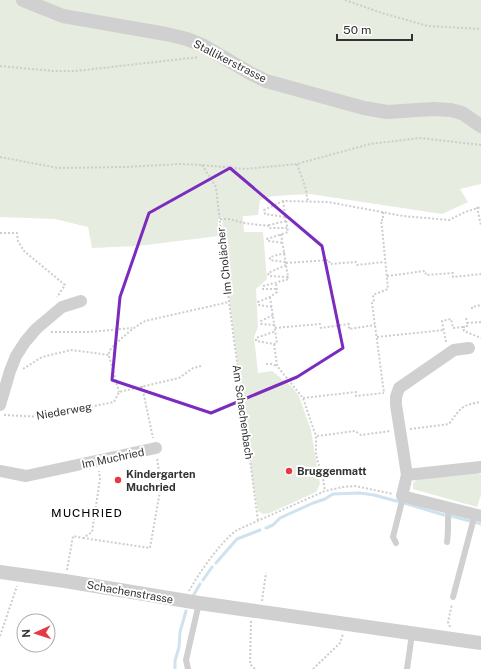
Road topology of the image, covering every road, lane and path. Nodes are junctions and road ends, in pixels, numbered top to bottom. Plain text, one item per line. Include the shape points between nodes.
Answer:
1 (24, 0) edge
2 (345, 0) edge
3 (481, 29) edge
4 (186, 58) dead end
5 (0, 66) edge
6 (481, 126) edge
7 (481, 145) edge
8 (0, 157) edge
9 (297, 164) junction
10 (202, 165) junction
11 (283, 201) junction
12 (308, 202) junction
13 (477, 207) junction
14 (481, 207) edge
15 (383, 212) junction
16 (285, 217) junction
17 (221, 219) junction
18 (286, 221) junction
19 (269, 226) junction
20 (481, 226) edge
21 (287, 228) junction
22 (0, 233) edge
23 (281, 234) junction
24 (283, 243) junction
25 (285, 253) junction
26 (384, 262) junction
27 (286, 264) junction
28 (481, 274) edge
29 (387, 276) junction
30 (288, 277) junction
31 (276, 282) junction
32 (277, 289) junction
33 (270, 297) junction
34 (81, 301) dead end
35 (53, 302) dead end
36 (229, 302) junction
37 (481, 305) edge
38 (272, 307) junction
39 (472, 309) dead end
40 (273, 315) junction
41 (466, 318) dead end
42 (479, 321) edge
43 (467, 323) junction
44 (375, 325) junction
45 (462, 327) junction
46 (132, 328) junction
47 (275, 328) junction
48 (443, 329) junction
49 (49, 332) dead end
50 (377, 337) junction
51 (481, 338) edge
52 (274, 344) junction
53 (469, 348) dead end
54 (449, 353) junction
55 (109, 356) junction
56 (270, 360) dead end
57 (266, 364) dead end
58 (271, 364) junction
59 (201, 366) dead end
60 (277, 366) junction
61 (10, 369) edge
62 (142, 386) junction
63 (119, 392) junction
64 (302, 398) junction
65 (481, 402) edge
66 (2, 410) edge
67 (410, 429) dead end
68 (396, 430) dead end
69 (316, 436) junction
70 (156, 448) junction
71 (97, 465) dead end
72 (481, 467) edge
73 (0, 471) edge
74 (407, 475) junction
75 (325, 491) junction
76 (402, 496) junction
77 (449, 507) junction
78 (478, 515) edge
79 (258, 521) junction
80 (83, 538) junction
81 (447, 542) dead end
82 (396, 543) dead end
83 (0, 572) edge
84 (266, 573) dead end
85 (65, 580) junction
86 (18, 584) dead end
87 (453, 597) joint
88 (185, 601) junction
89 (199, 603) junction
90 (256, 616) junction
91 (345, 624) junction
92 (412, 634) junction
93 (0, 636) edge
94 (454, 639) junction
95 (481, 643) edge
96 (188, 669) edge
97 (255, 669) edge
98 (313, 669) edge
99 (407, 669) edge

1 - 6 street, Stallikerstrasse via 69,17 187,39 266,81 364,108 393,112 451,110 462,113
2 - 3 path via 428,26
4 - 5 path via 76,71
7 - 9 path via 420,138 370,144
8 - 10 path via 58,168
9 - 10 path via 245,169
9 - 12 path via 306,186
10 - 17 path, Im Cholächer via 216,187
11 - 12 path
11 - 16 path
11 - 16 path via 264,210 265,214
12 - 15 path via 328,202
13 - 14 path
13 - 15 path via 450,220
13 - 20 path
15 - 26 path via 384,220 381,220
16 - 18 path
17 - 19 path
17 - 36 path, Im Cholächer
18 - 19 path
18 - 21 path
19 - 21 path
21 - 23 path via 288,232
22 - 35 path via 18,233 18,241 24,251 65,285
23 - 24 path
23 - 24 path via 267,239
24 - 25 path
25 - 27 path
25 - 27 path via 270,257 270,260
26 - 27 path via 357,265 356,262 330,264 329,260
26 - 29 path
27 - 30 path
27 - 30 path via 268,273 269,276
28 - 29 path via 453,277 453,273 426,275 425,271
29 - 44 path via 388,289 373,295
30 - 31 path via 289,279
31 - 32 path
31 - 32 path via 263,286 263,289
32 - 33 path
33 - 38 path
33 - 38 path via 258,302 259,305
34 - 61 street via 62,307 36,329 24,342
36 - 46 path via 145,321
36 - 79 path, Am Schachenbach
37 - 39 path via 472,306
38 - 40 path
40 - 47 path
40 - 47 path via 261,321 261,324
41 - 43 path
42 - 43 path
43 - 45 path via 467,327
44 - 47 path via 349,329 349,324 321,328 320,324
44 - 50 path
45 - 48 path via 453,328 451,319 442,321
45 - 51 path via 464,331
46 - 49 path
46 - 55 path via 109,351
47 - 52 path via 278,343
47 - 52 path via 256,338 256,341
48 - 50 path
48 - 54 path
50 - 64 path via 384,393 356,396 356,392
52 - 60 path
53 - 54 street
54 - 74 street via 398,388 396,405
55 - 61 path via 71,350
55 - 63 path
56 - 58 path
57 - 58 path
58 - 60 path
59 - 62 path, Niederweg via 193,368 179,378
60 - 64 path
61 - 66 street
62 - 63 path, Niederweg
62 - 70 path
63 - 66 path, Niederweg via 114,402 42,417
64 - 69 path
65 - 67 path via 462,407 449,424
68 - 69 path via 360,435 355,431
69 - 75 path via 316,453
70 - 73 street, Im Muchried via 26,476
70 - 80 path, Im Muchried via 161,484 150,548
71 - 80 path, Im Muchried via 100,479 92,532
72 - 74 street
74 - 76 street
75 - 76 path via 355,486
75 - 79 path
76 - 77 street
76 - 82 lane via 393,537
77 - 78 street
77 - 81 lane
78 - 87 lane
79 - 88 path via 229,535 192,586
80 - 85 path, Im Muchried via 73,536
83 - 85 street, Schachenstrasse
84 - 90 path
85 - 88 street, Schachenstrasse
86 - 93 path
87 - 94 path via 448,622
88 - 89 street, Schachenstrasse
89 - 90 street, Schachenstrasse
89 - 96 lane via 186,660
90 - 91 street, Schachenstrasse
90 - 97 path via 250,664
91 - 92 street, Schachenstrasse
91 - 98 path via 340,643
92 - 94 street, Schachenstrasse
92 - 99 lane
94 - 95 street, Schachenstrasse

